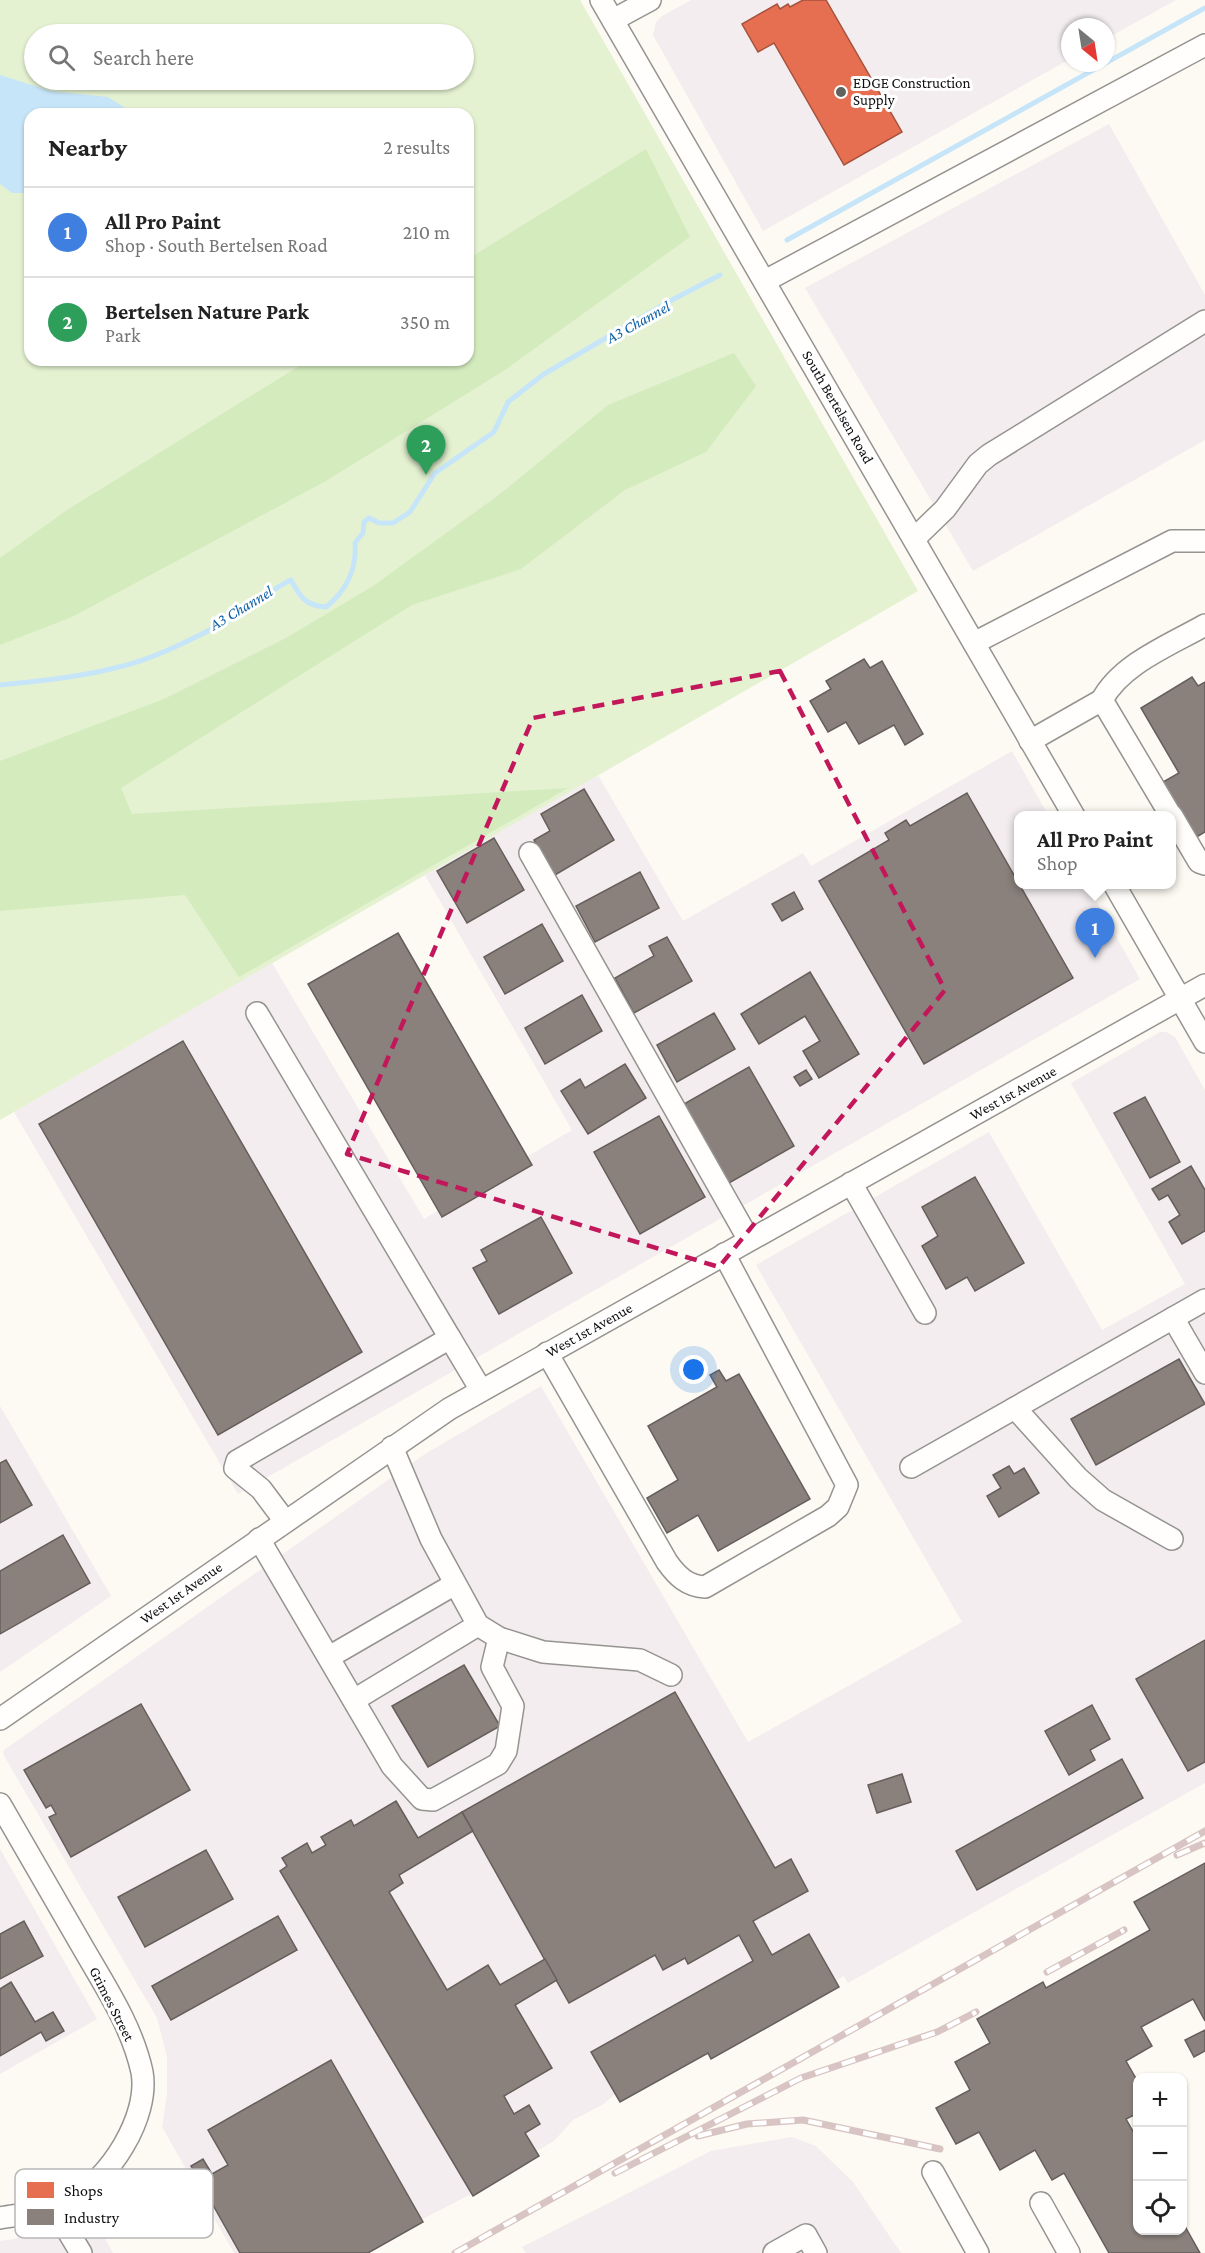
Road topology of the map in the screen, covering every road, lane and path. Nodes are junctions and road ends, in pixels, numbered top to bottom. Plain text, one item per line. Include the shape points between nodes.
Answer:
1 (601, 0) edge
2 (650, 0) edge
3 (613, 20) junction
4 (1205, 45) edge
5 (765, 281) junction
6 (1205, 321) edge
7 (914, 539) junction
8 (1205, 541) edge
9 (1205, 625) edge
10 (974, 643) junction
11 (1102, 700) junction
12 (1030, 741) junction
13 (1071, 811) edge
14 (1168, 811) edge
15 (1176, 824) edge
16 (530, 853) dead end
17 (1205, 864) edge
18 (1116, 889) edge
19 (1205, 984) edge
20 (1180, 999) junction
21 (257, 1013) dead end
22 (1205, 1042) edge
23 (851, 1183) junction
24 (749, 1240) junction
25 (723, 1254) junction
26 (1205, 1300) edge
27 (925, 1313) dead end
28 (1173, 1318) junction
29 (450, 1338) junction
30 (547, 1353) junction
31 (1205, 1373) edge
32 (481, 1390) junction
33 (1015, 1408) junction
34 (392, 1447) junction
35 (911, 1467) dead end
36 (285, 1521) junction
37 (259, 1539) junction
38 (1172, 1539) dead end
39 (455, 1584) junction
40 (478, 1625) junction
41 (499, 1638) junction
42 (329, 1658) junction
43 (671, 1675) dead end
44 (354, 1700) junction
45 (0, 1719) edge
46 (0, 1804) edge
47 (106, 2169) edge
48 (933, 2172) dead end
49 (1041, 2203) dead end
50 (15, 2215) edge
51 (0, 2218) edge
52 (72, 2238) edge
53 (81, 2253) edge
54 (774, 2253) edge
55 (816, 2253) edge
56 (978, 2253) edge
57 (1070, 2253) edge

1 - 3 street, South Bertelsen Road
2 - 3 street
3 - 5 street, South Bertelsen Road
4 - 5 street
5 - 7 street, South Bertelsen Road
6 - 7 street via 989,455 945,509
7 - 10 street, South Bertelsen Road
8 - 10 street via 1172,541
9 - 11 street via 1134,666 1110,685
10 - 12 street, South Bertelsen Road
11 - 12 street
11 - 14 street
12 - 13 street, South Bertelsen Road
15 - 17 street via 1199,862
16 - 24 street
18 - 20 street
19 - 20 street, West 1st Avenue
20 - 22 street
20 - 23 street, West 1st Avenue
21 - 29 street
23 - 24 street, West 1st Avenue
23 - 27 street
24 - 25 street, West 1st Avenue
25 - 30 street, West 1st Avenue
25 - 30 street via 847,1485 838,1507 828,1516 705,1587 694,1587 675,1574
26 - 28 street
28 - 31 street
28 - 33 street
29 - 32 street
29 - 36 street via 237,1461 235,1468 261,1489
30 - 32 street, West 1st Avenue
32 - 34 street, West 1st Avenue
33 - 35 street
33 - 38 street via 1078,1478 1104,1500
34 - 36 street, West 1st Avenue
34 - 39 street via 431,1539
36 - 37 street, West 1st Avenue
37 - 42 street
37 - 45 street, West 1st Avenue
39 - 40 street
39 - 42 street
40 - 41 street
40 - 44 street
41 - 43 street via 543,1652 640,1660
41 - 44 street via 492,1667 513,1706 506,1751 498,1764 433,1800 422,1799 392,1766
42 - 44 street
46 - 47 street, Grimes Street via 120,2013 142,2074 141,2106 126,2144
48 - 56 street
49 - 57 street
50 - 51 street, Grimes Street
52 - 53 street
54 - 55 street via 806,2235

